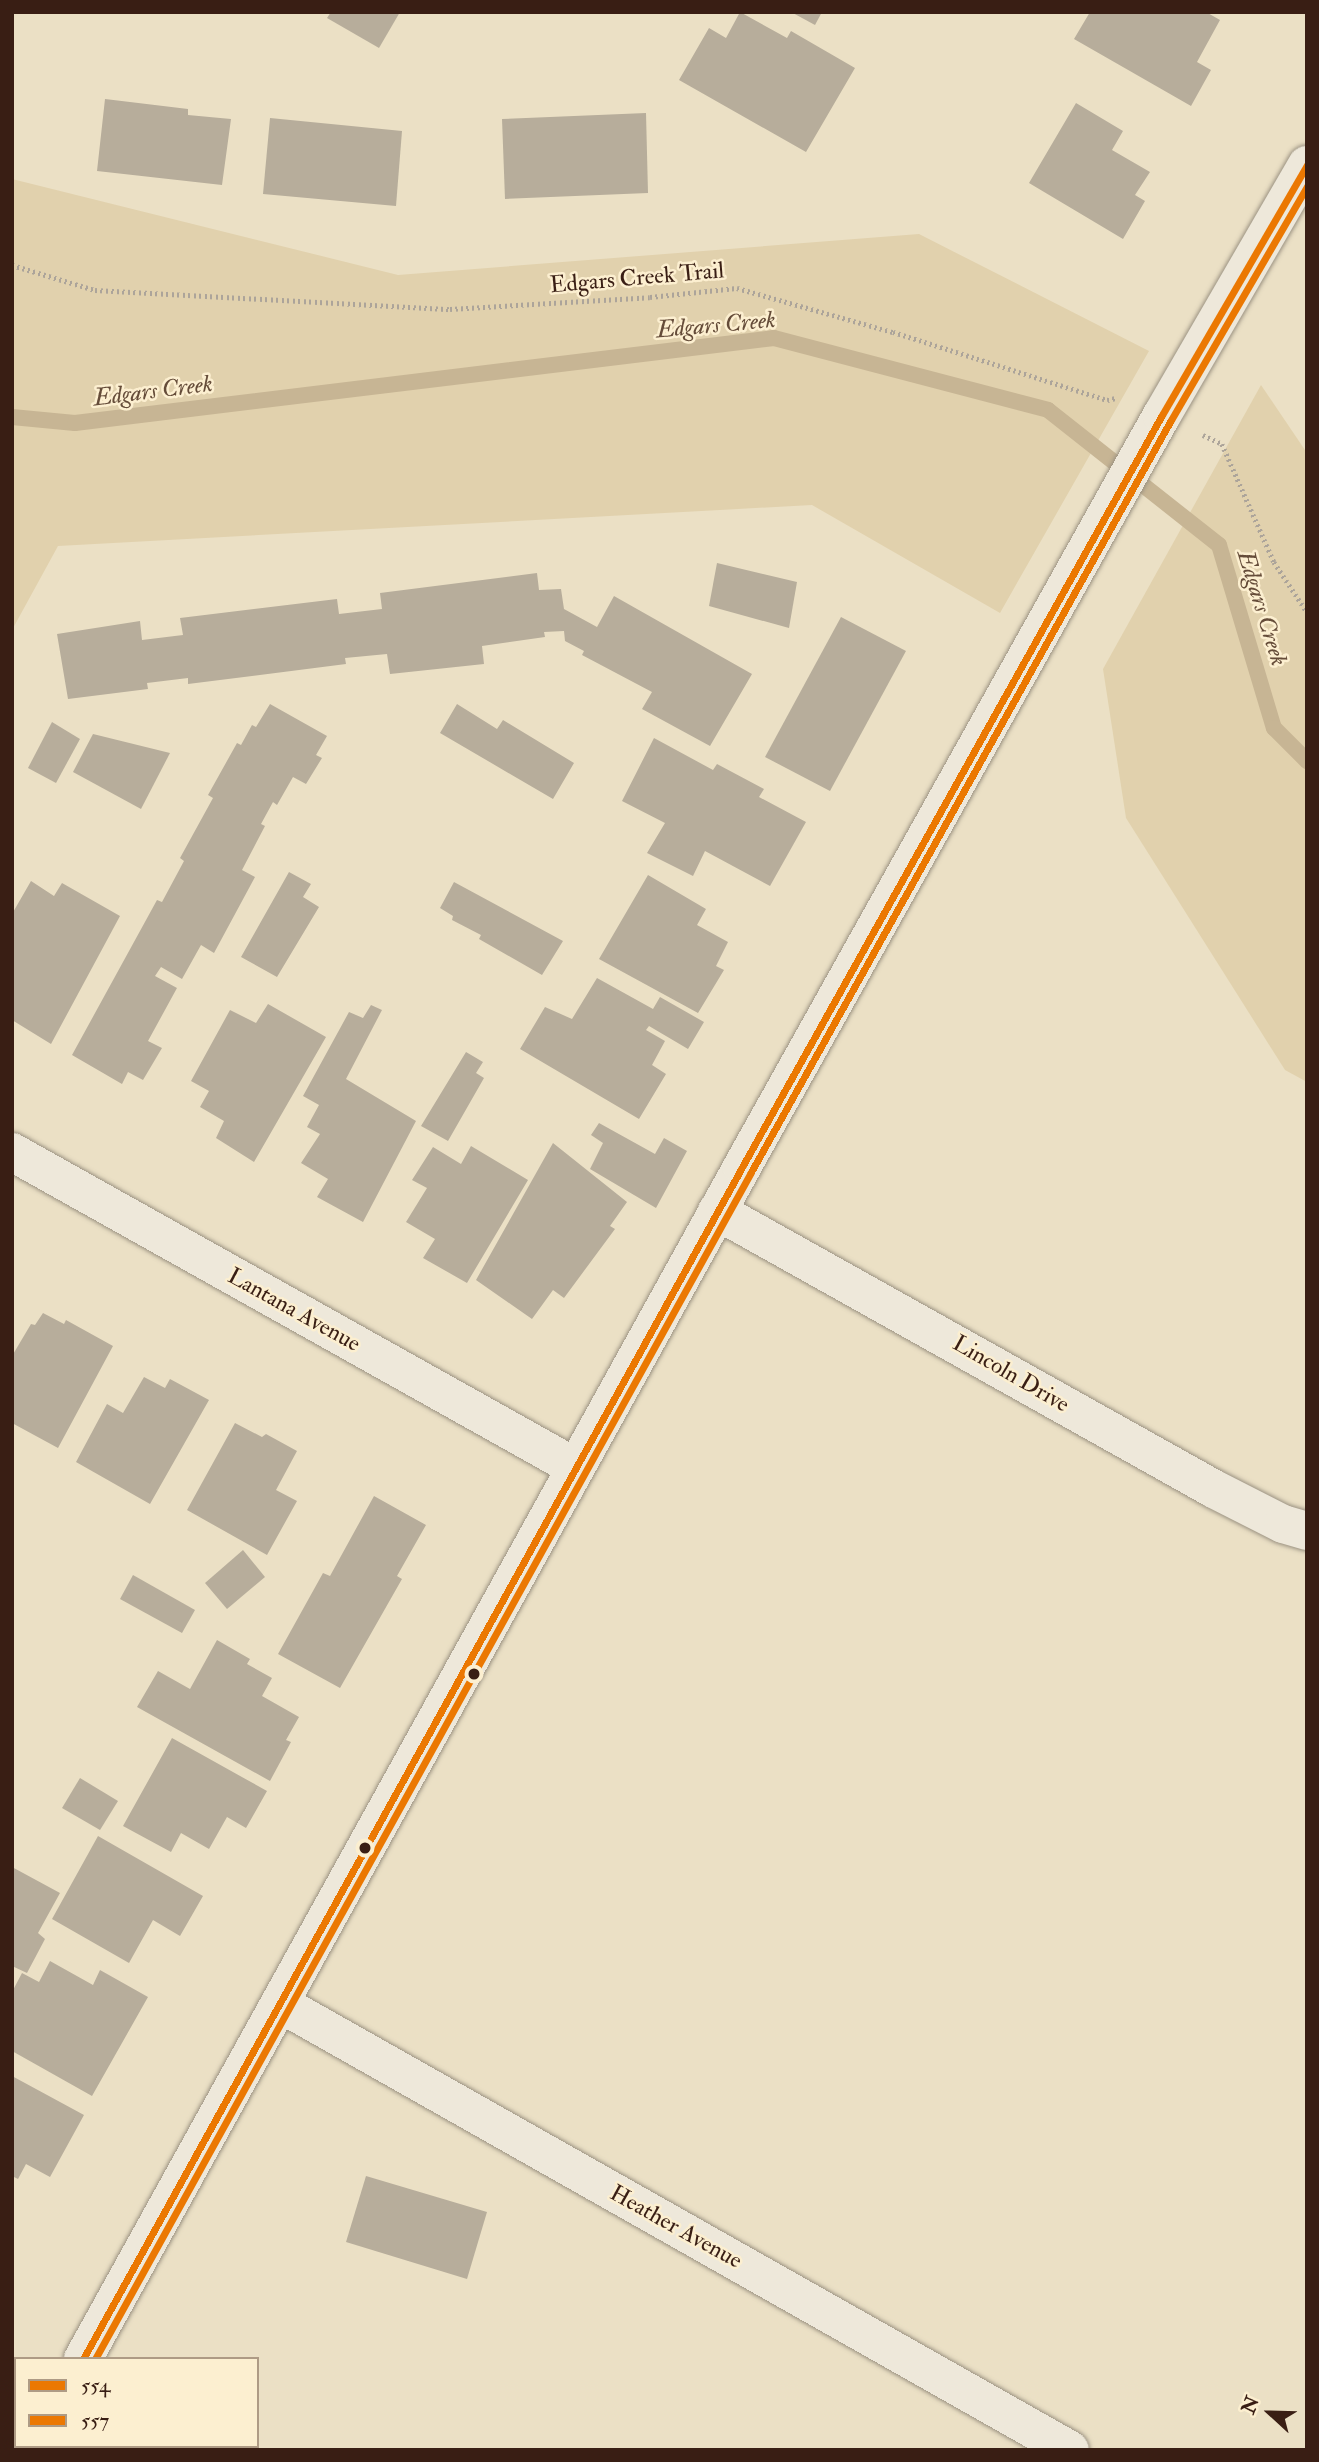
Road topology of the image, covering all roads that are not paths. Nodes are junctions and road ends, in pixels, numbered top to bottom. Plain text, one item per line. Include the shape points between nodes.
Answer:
1 (1307, 165) edge
2 (12, 1152) edge
3 (717, 1211) junction
4 (575, 1467) junction
5 (1307, 1531) edge
6 (281, 2004) junction
7 (84, 2357) edge
8 (1070, 2450) edge

1 - 3 street
2 - 4 street, Lantana Avenue
3 - 4 street
3 - 5 street, Lincoln Drive via 1214,1489
4 - 6 street
6 - 7 street
6 - 8 street, Heather Avenue

